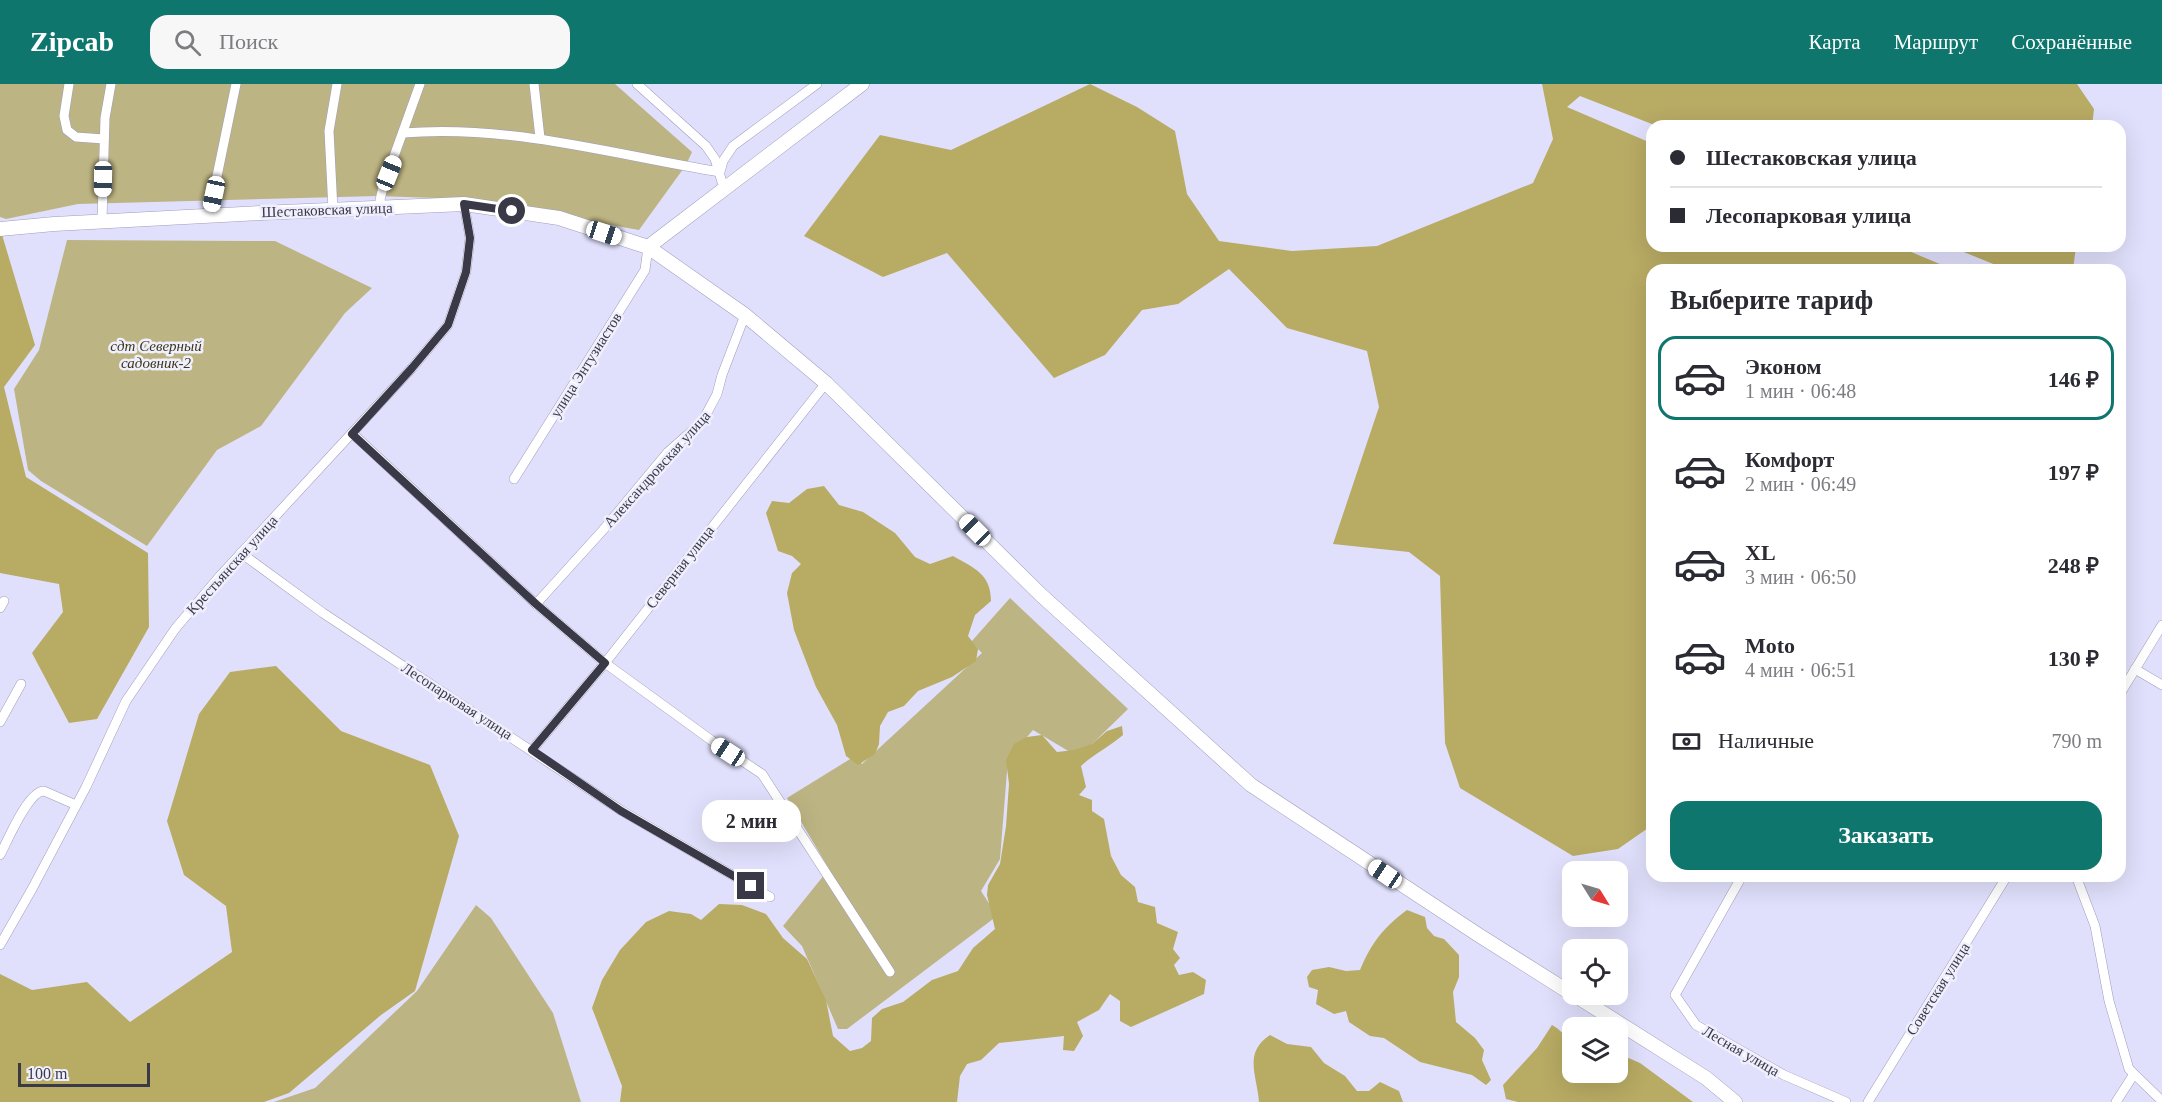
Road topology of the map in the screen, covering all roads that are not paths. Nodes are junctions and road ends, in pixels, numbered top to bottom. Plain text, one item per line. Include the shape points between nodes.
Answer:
1 (69, 84) edge
2 (111, 84) edge
3 (236, 84) edge
4 (337, 84) edge
5 (420, 84) edge
6 (534, 84) edge
7 (637, 84) edge
8 (817, 84) edge
9 (852, 85) edge
10 (404, 133) junction
11 (540, 138) junction
12 (104, 139) junction
13 (720, 172) junction
14 (726, 189) junction
15 (464, 204) junction
16 (382, 208) junction
17 (333, 210) junction
18 (209, 215) junction
19 (102, 221) junction
20 (0, 229) edge
21 (648, 247) junction
22 (745, 315) junction
23 (826, 382) junction
24 (352, 434) junction
25 (514, 479) dead end
26 (242, 553) junction
27 (536, 604) junction
28 (2162, 625) edge
29 (605, 663) junction
30 (2135, 669) junction
31 (21, 684) dead end
32 (2126, 684) edge
33 (2162, 685) edge
34 (0, 722) edge
35 (532, 750) junction
36 (76, 805) junction
37 (0, 855) edge
38 (1739, 882) edge
39 (2003, 882) edge
40 (2078, 882) edge
41 (770, 897) dead end
42 (0, 945) edge
43 (890, 972) dead end
44 (1562, 988) edge
45 (1590, 1005) edge
46 (2134, 1074) junction
47 (2162, 1101) edge
48 (1735, 1102) edge
49 (1846, 1102) edge
50 (1868, 1102) edge
51 (2116, 1102) edge

1 - 12 street via 64,116 67,130 76,137
2 - 12 street
3 - 18 street
4 - 17 street via 329,131
5 - 10 street
6 - 11 street
7 - 13 street via 706,146
8 - 13 street via 733,146
9 - 14 main road via 838,103
10 - 11 street
10 - 16 street via 383,187
11 - 13 street
12 - 19 street
13 - 14 street
14 - 21 main road
15 - 16 main road, Шестаковская улица
15 - 21 main road, Шестаковская улица via 559,218
15 - 24 street, Крестьянская улица via 470,238 466,272 448,325
16 - 17 main road, Шестаковская улица
17 - 18 main road, Шестаковская улица
18 - 19 main road, Шестаковская улица
19 - 20 main road, Шестаковская улица
21 - 22 main road, Шестаковская улица
21 - 25 street, улица Энтузиастов via 645,270
22 - 23 main road, Шестаковская улица
22 - 27 street, Александровская улица via 717,394 702,422 668,452
23 - 29 street, Северная улица
23 - 44 main road, Шестаковская улица via 1041,595 1251,785
24 - 26 street, Крестьянская улица
24 - 27 street
26 - 35 street, Лесопарковая улица via 323,613
26 - 36 street, Крестьянская улица via 175,629 150,664 126,701
27 - 29 street
28 - 30 street
29 - 35 street, Северная улица
29 - 43 street via 762,774
30 - 32 street
30 - 33 street
31 - 34 street
35 - 41 street, Лесопарковая улица via 621,811
36 - 37 street via 39,791 30,798
36 - 42 street, Крестьянская улица
38 - 49 street, Лесная улица via 1676,995 1696,1025 1784,1075
39 - 50 street, Советская улица
40 - 46 street via 2095,926 2109,1001 2129,1069
45 - 48 main road, Шестаковская улица via 1706,1078
46 - 47 street
46 - 51 street

